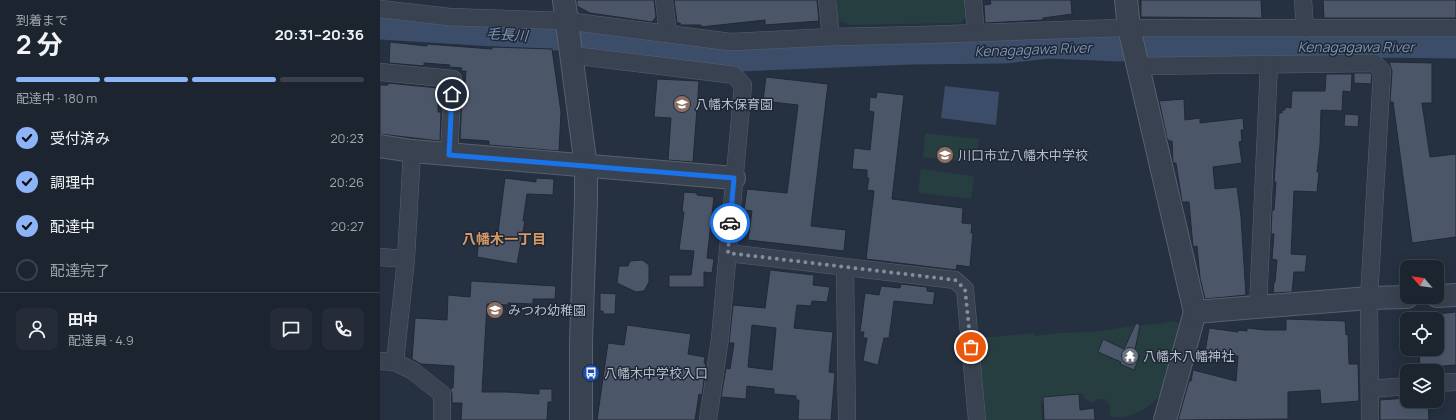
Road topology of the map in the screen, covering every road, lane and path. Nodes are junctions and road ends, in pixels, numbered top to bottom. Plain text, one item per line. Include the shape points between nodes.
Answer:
1 (564, 0) edge
2 (664, 0) edge
3 (827, 0) edge
4 (973, 0) edge
5 (1126, 0) edge
6 (1303, 0) edge
7 (380, 9) edge
8 (567, 21) junction
9 (1128, 28) junction
10 (1305, 28) junction
11 (1456, 28) edge
12 (668, 33) junction
13 (976, 33) junction
14 (831, 37) junction
15 (571, 55) junction
16 (1269, 64) junction
17 (1138, 67) junction
18 (380, 72) edge
19 (380, 146) edge
20 (412, 151) junction
21 (449, 155) junction
22 (586, 167) junction
23 (734, 178) junction
24 (728, 253) junction
25 (380, 257) edge
26 (406, 259) junction
27 (845, 267) junction
28 (1456, 295) edge
29 (1444, 296) edge
30 (1400, 297) edge
31 (1369, 298) junction
32 (1258, 307) junction
33 (1195, 312) junction
34 (388, 362) edge
35 (1456, 382) edge
36 (1444, 383) edge
37 (1400, 387) edge
38 (1370, 389) junction
39 (442, 420) edge
40 (581, 420) edge
41 (708, 420) edge
42 (847, 420) edge
43 (977, 420) edge
44 (1165, 420) edge
45 (1370, 420) edge

1 - 8 street
2 - 12 street
3 - 14 street
4 - 13 street
5 - 9 street
6 - 10 street
7 - 8 street via 450,17
8 - 12 street
8 - 15 street
9 - 10 street
9 - 13 street
9 - 17 street
10 - 11 street
12 - 14 street via 731,42
13 - 14 street
15 - 22 street
15 - 23 street via 734,76 743,85
16 - 17 street
16 - 31 street via 1374,63 1382,71
16 - 32 street
17 - 33 street
18 - 21 street via 453,79
19 - 20 street
20 - 21 street
20 - 26 street
21 - 22 street
22 - 23 street
22 - 40 street
23 - 24 street
24 - 27 street
24 - 41 street via 720,338
25 - 26 street
26 - 34 street
27 - 42 street
27 - 43 street via 955,280 965,289
28 - 29 street
30 - 31 street
31 - 32 street
31 - 38 street
32 - 33 street
33 - 44 street
34 - 39 street via 413,372 442,394
35 - 36 street
37 - 38 street
38 - 45 street

